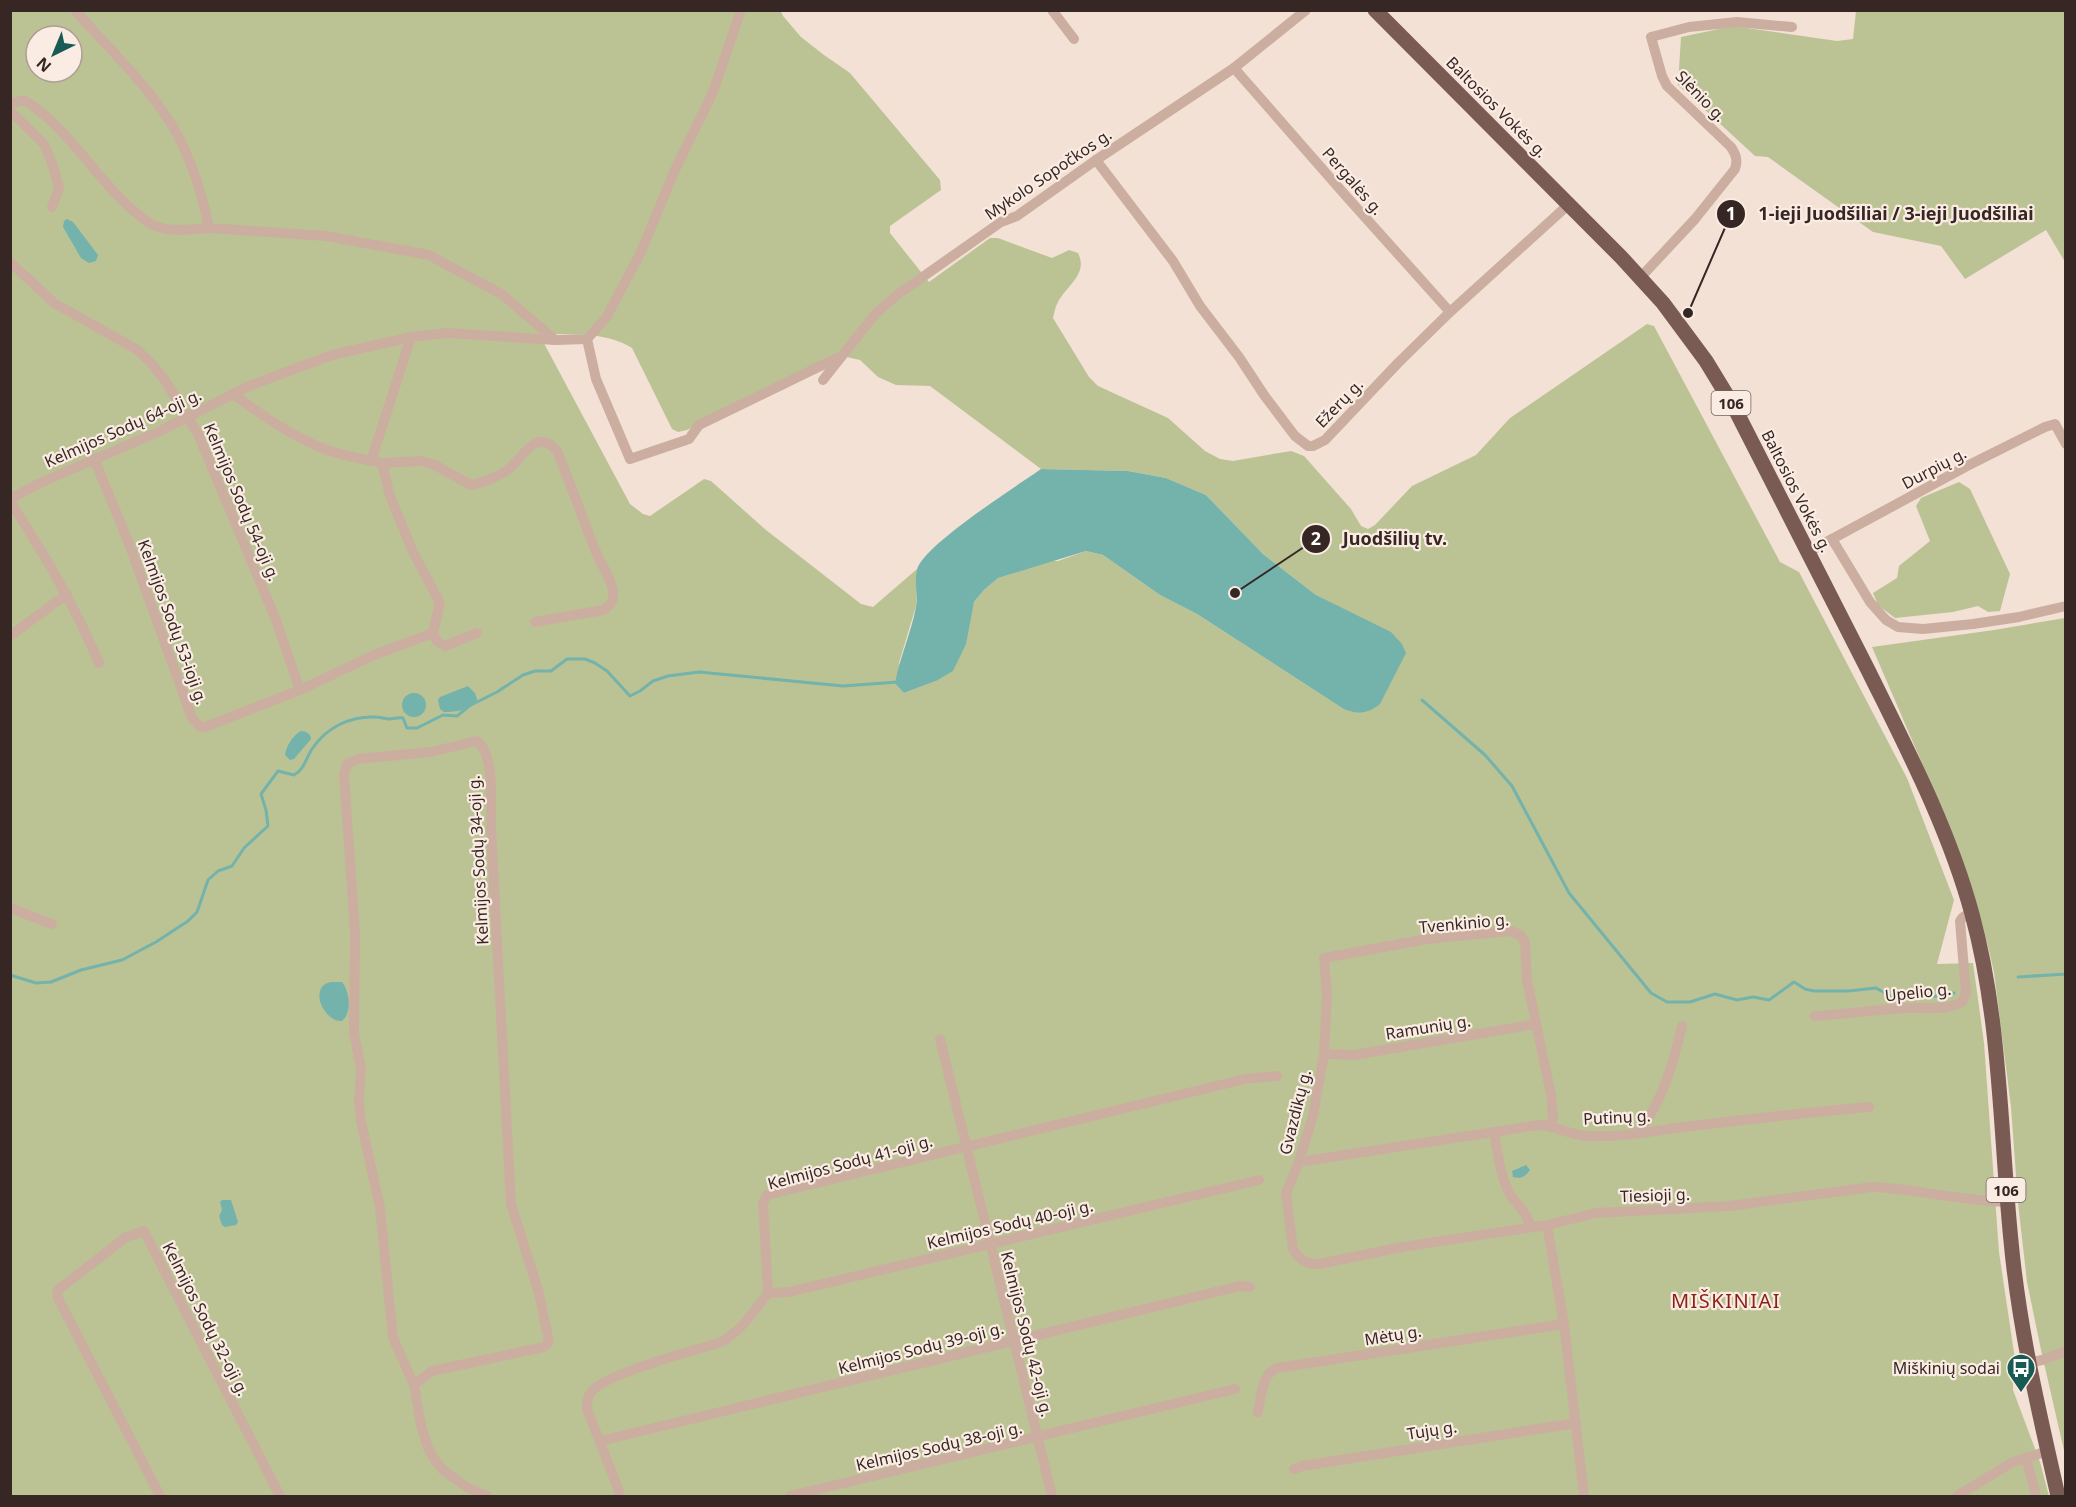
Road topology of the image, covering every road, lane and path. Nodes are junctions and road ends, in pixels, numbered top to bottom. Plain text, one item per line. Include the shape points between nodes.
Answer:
1 (75, 10) edge
2 (741, 10) edge
3 (1052, 10) edge
4 (1306, 10) edge
5 (1375, 10) edge
6 (1792, 27) dead end
7 (1074, 39) dead end
8 (1234, 68) junction
9 (10, 105) edge
10 (10, 111) edge
11 (1096, 160) junction
12 (1568, 205) junction
13 (52, 207) dead end
14 (209, 228) junction
15 (10, 262) edge
16 (1640, 278) junction
17 (1450, 312) junction
18 (411, 338) junction
19 (587, 339) junction
20 (555, 340) junction
21 (842, 356) junction
22 (823, 380) dead end
23 (232, 394) junction
24 (188, 417) junction
25 (2066, 444) edge
26 (94, 459) junction
27 (376, 462) junction
28 (10, 500) edge
29 (1833, 539) junction
30 (1808, 552) junction
31 (66, 594) junction
32 (2066, 606) edge
33 (535, 622) dead end
34 (433, 633) junction
35 (477, 633) dead end
36 (10, 636) edge
37 (99, 663) dead end
38 (300, 690) junction
39 (10, 908) edge
40 (1972, 912) junction
41 (52, 924) dead end
42 (1324, 958) joint
43 (1815, 1016) dead end
44 (1536, 1024) junction
45 (1682, 1026) dead end
46 (940, 1039) dead end
47 (1324, 1054) junction
48 (1277, 1076) dead end
49 (1869, 1107) dead end
50 (1551, 1125) junction
51 (1638, 1132) junction
52 (1494, 1134) junction
53 (967, 1148) junction
54 (1299, 1162) junction
55 (1259, 1180) dead end
56 (2007, 1202) junction
57 (1547, 1225) junction
58 (1530, 1226) junction
59 (990, 1244) junction
60 (1308, 1263) joint
61 (1250, 1287) dead end
62 (768, 1293) junction
63 (1564, 1324) junction
64 (1013, 1341) junction
65 (2066, 1351) edge
66 (2028, 1363) junction
67 (414, 1385) junction
68 (1235, 1389) dead end
69 (1258, 1412) dead end
70 (1576, 1423) junction
71 (1037, 1438) junction
72 (600, 1441) junction
73 (2048, 1451) junction
74 (2026, 1457) junction
75 (1294, 1469) dead end
76 (160, 1497) edge
77 (280, 1497) edge
78 (487, 1497) edge
79 (618, 1497) edge
80 (790, 1497) edge
81 (1052, 1497) edge
82 (1584, 1497) edge
83 (1957, 1497) edge
84 (2036, 1497) edge
85 (2058, 1497) edge

1 - 14 street via 165,115 197,179
2 - 19 street via 713,92 641,252 606,318
3 - 7 street
4 - 8 street, Mykolo Sopočkos g.
5 - 12 main road, Baltosios Vokės g. / 106
6 - 16 street, Slėnio g. via 1737,22 1689,27 1651,37 1667,86 1731,147 1737,164 1695,219
8 - 11 street, Mykolo Sopočkos g.
8 - 17 street, Pergalės g.
9 - 14 street via 24,100 36,107 146,220 175,230
10 - 13 street via 44,144 59,188
11 - 17 street, Ežerų g. via 1173,261 1264,395 1303,443 1313,446 1325,440
11 - 21 street, Mykolo Sopočkos g. via 897,295 876,313
12 - 16 main road, Baltosios Vokės g. / 106
12 - 17 street, Ežerų g.
14 - 20 street via 326,236 429,255 503,296
15 - 24 street, Kelmijos Sodų 54-oji g. via 54,303 136,349 164,379
16 - 30 main road, Baltosios Vokės g. / 106 via 1681,324 1706,361 1734,407
18 - 20 street, Kelmijos Sodų 64-oji g. via 447,333
18 - 23 street, Kelmijos Sodų 64-oji g. via 332,355
18 - 27 street
19 - 20 street, Kelmijos Sodų 64-oji g.
19 - 21 street via 596,379 630,459 689,439 699,425
21 - 22 street, Mykolo Sopočkos g.
23 - 24 street, Kelmijos Sodų 64-oji g.
23 - 27 street via 310,443
24 - 26 street, Kelmijos Sodų 64-oji g.
24 - 38 street, Kelmijos Sodų 54-oji g. via 276,620
25 - 29 street, Durpių g. via 2055,424 2045,427
26 - 28 street, Kelmijos Sodų 64-oji g.
26 - 38 street, Kelmijos Sodų 53-ioji g. via 196,724 205,727
27 - 33 street via 421,460 471,485 506,471 538,442 553,446 575,492 614,597 603,610
27 - 34 street via 413,552 440,603
28 - 31 street
29 - 30 street, Durpių g.
29 - 32 street via 1870,602 1886,621 1898,627 1973,624
30 - 40 main road, Baltosios Vokės g. / 106 via 1931,803
31 - 36 street
31 - 37 street
34 - 35 street via 445,646
34 - 38 street, Kelmijos Sodų 53-ioji g.
39 - 41 street
40 - 43 street, Upelio g. via 1960,921 1966,994 1962,1002
40 - 56 main road, 106 via 1991,1012
42 - 44 street, Tvenkinio g. via 1427,939 1510,930 1525,942 1527,980
42 - 47 street, Gvazdikų g. via 1328,995
44 - 47 street, Ramunių g. via 1354,1055
44 - 50 street, Tvenkinio g. via 1551,1095
45 - 51 street via 1662,1091 1651,1117
46 - 53 street, Kelmijos Sodų 42-oji g.
47 - 54 street, Gvazdikų g. via 1313,1115
48 - 53 street, Kelmijos Sodų 41-oji g. via 1245,1079
49 - 51 street, Putinų g.
50 - 51 street, Putinų g. via 1588,1136
50 - 52 street, Putinų g.
52 - 54 street, Putinų g.
52 - 58 street via 1505,1183
53 - 59 street, Kelmijos Sodų 42-oji g.
53 - 62 street, Kelmijos Sodų 41-oji g. via 767,1195 763,1203
54 - 60 street, Gvazdikų g. via 1286,1193 1287,1212 1293,1249
55 - 59 street, Kelmijos Sodų 40-oji g.
56 - 57 street, Tiesioji g. via 1872,1187 1730,1206 1596,1213
56 - 66 main road, 106
57 - 58 street, Tiesioji g.
57 - 63 street
58 - 60 street, Tiesioji g.
59 - 62 street, Kelmijos Sodų 40-oji g. via 789,1292
59 - 64 street, Kelmijos Sodų 42-oji g.
61 - 64 street, Kelmijos Sodų 39-oji g. via 1240,1286
62 - 72 street via 729,1338 616,1376 595,1388 587,1403
63 - 69 street, Mėtų g. via 1276,1368 1267,1375
63 - 70 street
64 - 71 street, Kelmijos Sodų 42-oji g.
64 - 72 street, Kelmijos Sodų 39-oji g.
65 - 66 street
66 - 73 main road, 106
67 - 67 street, Kelmijos Sodų 34-oji g. via 393,1338 380,1208 361,1121 345,768 358,759 430,752 477,741 485,750 491,783 511,1204 539,1293 549,1342 544,1347 432,1371
67 - 78 street, Kelmijos Sodų 34-oji g. via 421,1425 435,1461 468,1488
68 - 71 street, Kelmijos Sodų 38-oji g.
70 - 75 street, Tujų g.
70 - 82 street
71 - 80 street, Kelmijos Sodų 38-oji g.
71 - 81 street, Kelmijos Sodų 42-oji g.
72 - 79 street
73 - 74 street
73 - 85 main road, 106
74 - 83 street via 2013,1461
74 - 84 street
76 - 77 street, Kelmijos Sodų 32-oji g. via 57,1296 58,1290 126,1237 144,1231

